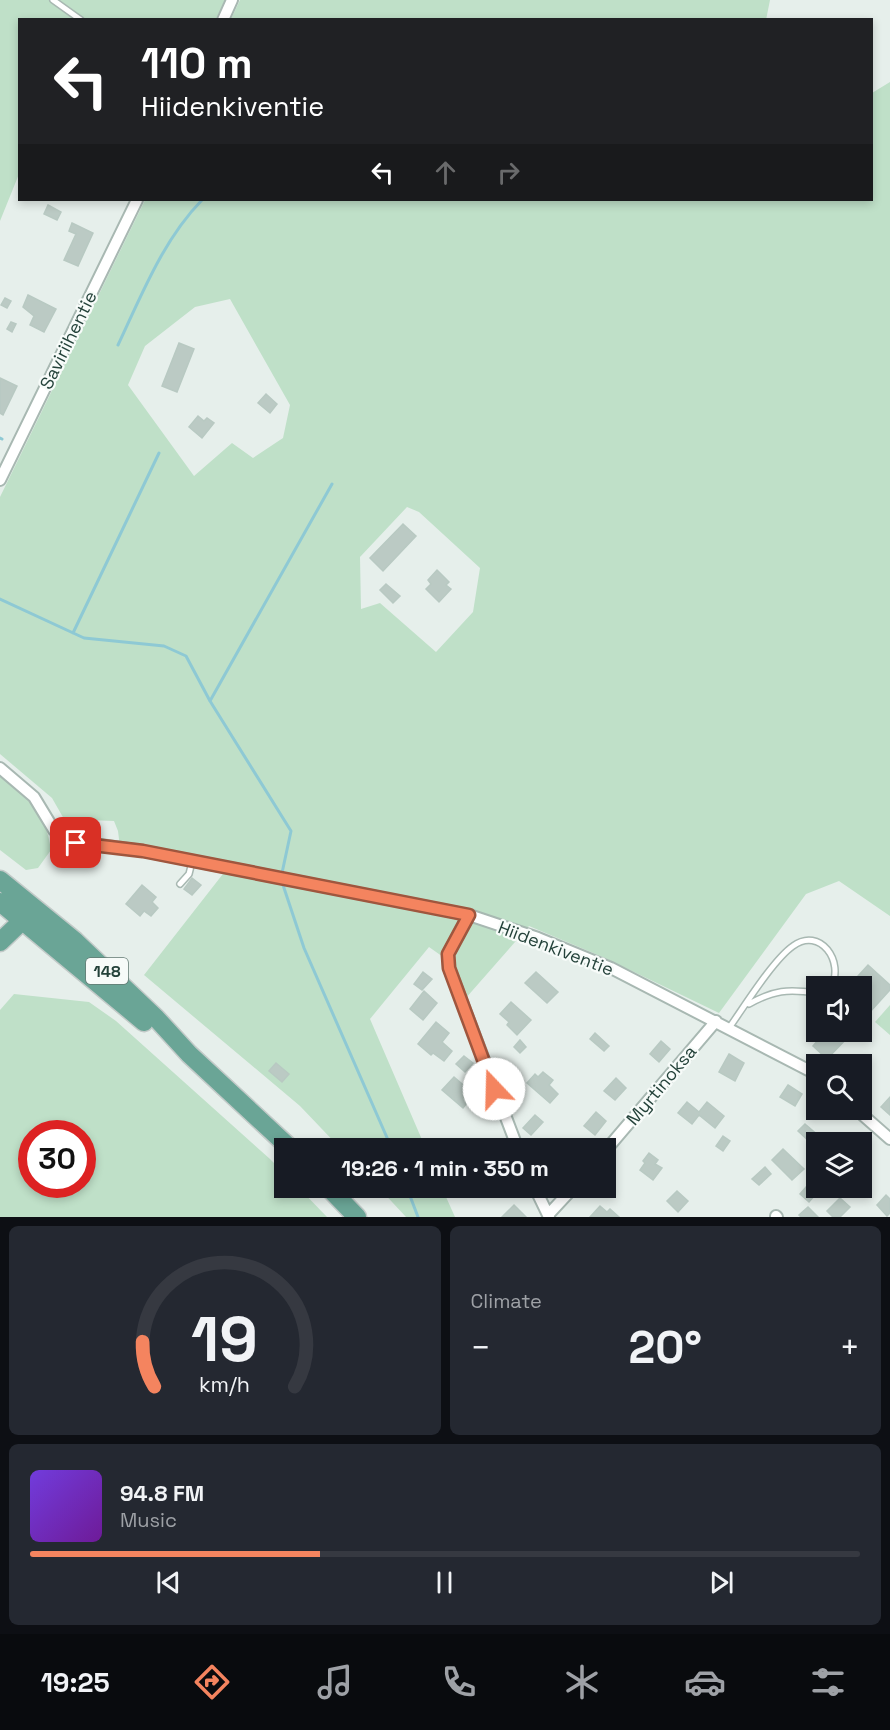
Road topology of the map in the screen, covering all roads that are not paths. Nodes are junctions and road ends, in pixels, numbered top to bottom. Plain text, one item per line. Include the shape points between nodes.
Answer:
1 (53, 0) edge
2 (232, 0) edge
3 (78, 18) edge
4 (224, 18) edge
5 (136, 201) edge
6 (0, 453) edge
7 (11, 458) junction
8 (0, 480) edge
9 (0, 768) edge
10 (192, 862) junction
11 (0, 880) edge
12 (180, 884) dead end
13 (7, 906) edge
14 (29, 913) junction
15 (469, 915) junction
16 (0, 942) edge
17 (835, 976) edge
18 (806, 992) edge
19 (745, 1006) junction
20 (716, 1021) junction
21 (729, 1028) junction
22 (806, 1069) edge
23 (868, 1120) edge
24 (279, 1138) edge
25 (514, 1138) edge
26 (616, 1138) edge
27 (890, 1139) edge
28 (339, 1198) edge
29 (540, 1198) edge
30 (564, 1198) edge
31 (548, 1216) edge
32 (357, 1217) edge

1 - 3 lane
2 - 4 street
5 - 7 street, Saviriihentie
6 - 7 street
7 - 8 street, Saviriihentie
9 - 10 street, Hiidenkiventie via 34,797 64,840
10 - 12 lane via 189,874
10 - 15 street, Hiidenkiventie
11 - 13 main road, 148
13 - 14 main road, 148
14 - 16 main road
14 - 24 main road, 148 via 149,1026 189,1054
15 - 20 street, Hiidenkiventie via 611,968
15 - 25 street via 448,954 449,968
17 - 19 lane via 835,962 827,948 809,940 799,942 790,948
18 - 19 lane via 783,990
19 - 21 lane
20 - 21 street, Hiidenkiventie
20 - 26 street, Myrtinoksa
21 - 22 street, Hiidenkiventie
23 - 27 street
28 - 32 main road
29 - 31 street
30 - 31 street

